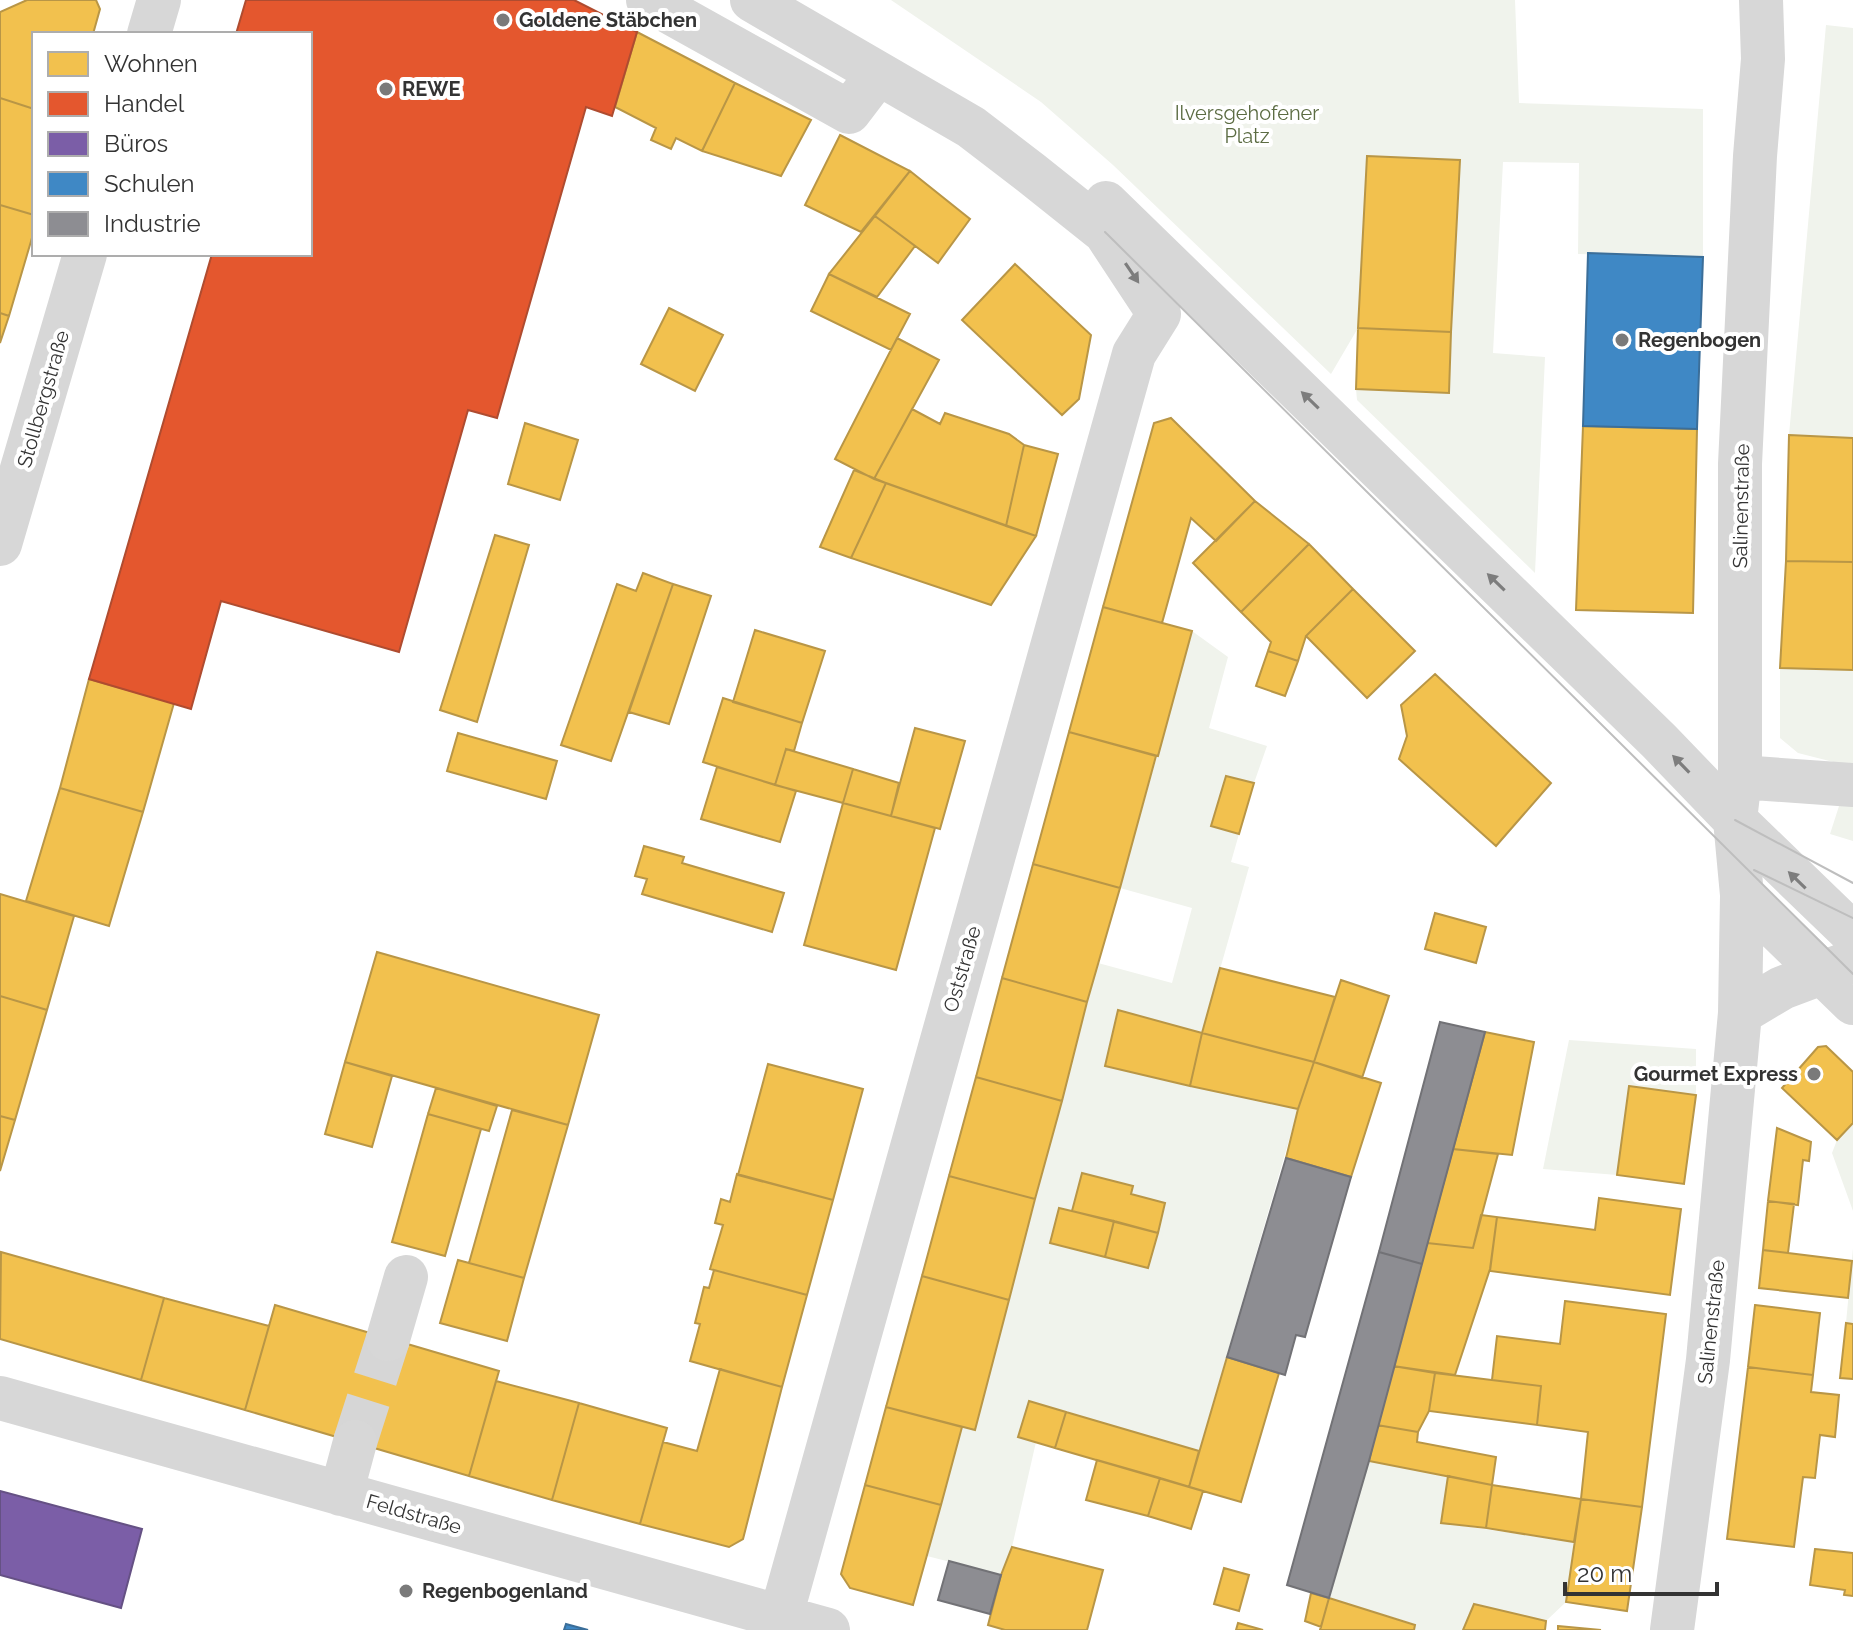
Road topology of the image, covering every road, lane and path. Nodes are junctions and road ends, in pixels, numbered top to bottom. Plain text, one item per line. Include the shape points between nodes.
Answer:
1 (159, 0) edge
2 (648, 0) edge
3 (752, 0) edge
4 (798, 0) edge
5 (1761, 0) edge
6 (150, 32) edge
7 (878, 74) junction
8 (84, 256) edge
9 (0, 544) edge
10 (1740, 777) junction
11 (1853, 785) edge
12 (1735, 820) junction
13 (1742, 895) junction
14 (1853, 934) edge
15 (1837, 968) edge
16 (1853, 1003) edge
17 (1740, 1013) junction
18 (406, 1277) dead end
19 (388, 1339) tunnel mouth
20 (0, 1398) edge
21 (355, 1442) tunnel mouth
22 (341, 1494) junction
23 (779, 1624) edge
24 (828, 1630) edge
25 (1672, 1630) edge

1 - 6 street
2 - 7 street via 849,112
3 - 7 street
12 -> 4 street via 1121,215 984,108
5 - 10 street, Salinenstraße via 1763,59 1740,464
7 -> 23 street, Oststraße via 971,127 1105,232 1159,314 1134,354
8 - 9 street, Stollbergstraße
10 - 11 street
10 - 12 street, Salinenstraße
12 - 13 street, Salinenstraße
14 -> 12 street
13 - 15 street
13 - 17 street, Salinenstraße
15 - 16 street
15 - 17 street via 1782,988
17 - 25 street, Salinenstraße via 1708,1360
18 - 19 street
20 - 22 street, Feldstraße
21 - 22 street
22 - 23 street, Feldstraße
23 - 24 street, Feldstraße

